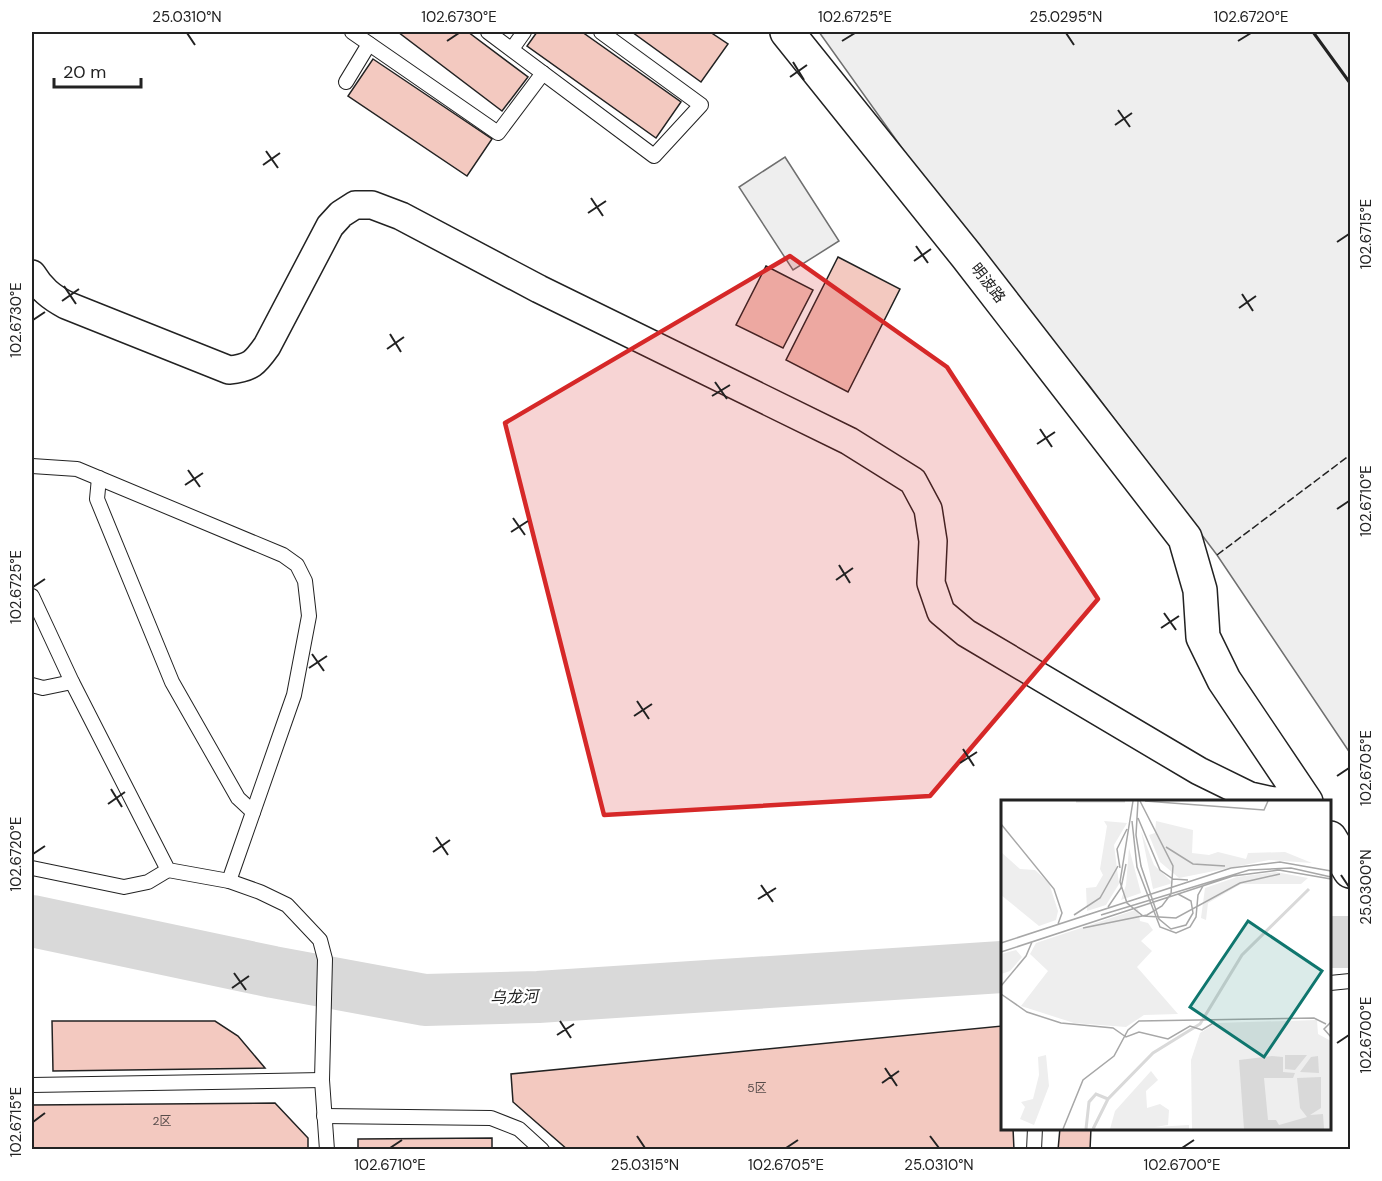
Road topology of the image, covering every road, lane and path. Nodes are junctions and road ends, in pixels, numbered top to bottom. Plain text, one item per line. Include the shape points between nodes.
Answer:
1 (352, 32) edge
2 (488, 32) edge
3 (524, 32) edge
4 (601, 32) edge
5 (787, 32) edge
6 (369, 44) junction
7 (512, 49) junction
8 (543, 73) junction
9 (346, 82) dead end
10 (32, 274) edge
11 (32, 466) edge
12 (99, 478) junction
13 (32, 596) edge
14 (72, 682) junction
15 (32, 685) edge
16 (1268, 800) edge
17 (1306, 800) edge
18 (253, 812) junction
19 (32, 868) edge
20 (168, 870) junction
21 (229, 882) junction
22 (1350, 981) edge
23 (1331, 983) edge
24 (322, 1080) junction
25 (32, 1085) edge
26 (324, 1116) junction
27 (1035, 1130) edge
28 (327, 1149) edge
29 (542, 1149) edge
30 (1034, 1149) edge

1 - 6 lane
2 - 7 lane
3 - 7 lane
4 - 8 lane via 701,105 654,156
5 - 17 street, 明波路 via 1185,538 1200,590 1203,637 1224,680
6 - 8 lane via 498,133
6 - 9 lane
7 - 8 lane
10 - 16 street via 41,288 66,306 229,370 245,369 267,346 330,226 341,214 355,205 372,205 401,216 849,441 913,481 928,509 933,541 931,583 941,612 966,633 1199,771 1250,796
11 - 12 lane via 77,469
12 - 18 lane via 97,499 172,682 238,798
12 - 18 lane via 283,555 297,565 305,581 309,616 294,694
13 - 14 lane
14 - 15 lane
14 - 20 lane
18 - 21 lane
19 - 20 lane via 124,887 148,882
20 - 21 lane
21 - 24 lane via 287,905 320,940 325,959
22 - 23 lane
24 - 25 lane
24 - 26 lane
26 - 28 lane
26 - 29 lane via 491,1118 519,1129
27 - 30 lane

